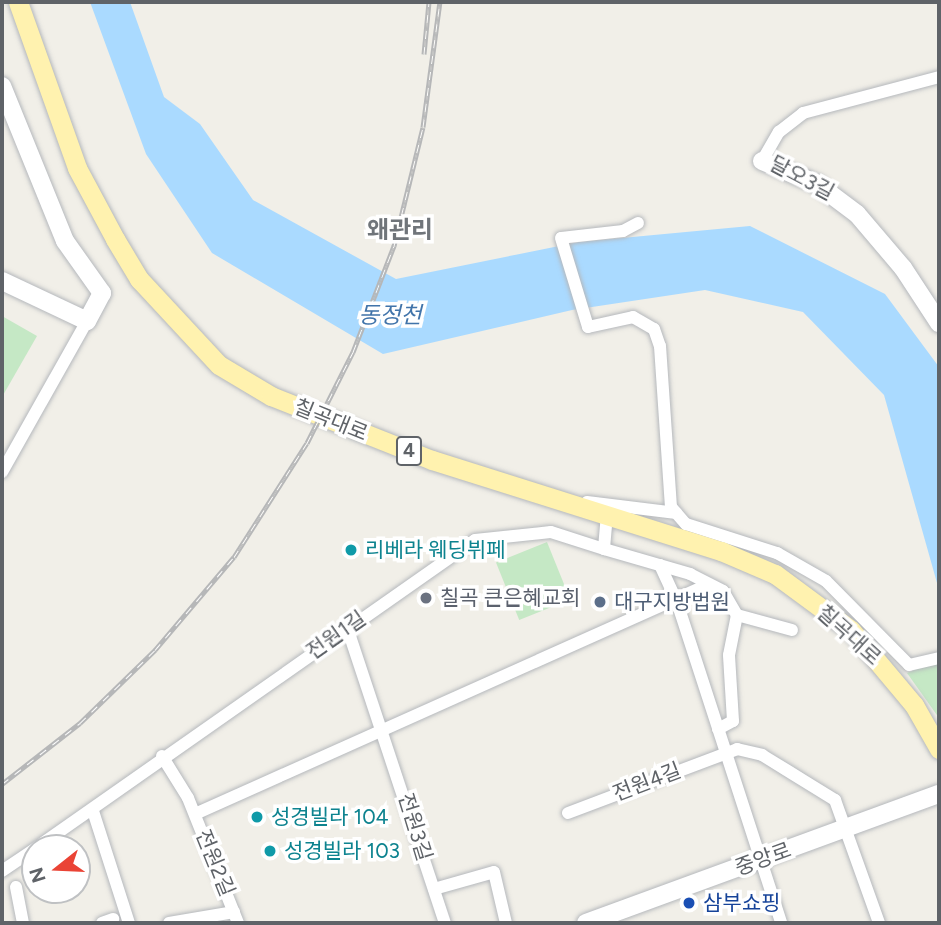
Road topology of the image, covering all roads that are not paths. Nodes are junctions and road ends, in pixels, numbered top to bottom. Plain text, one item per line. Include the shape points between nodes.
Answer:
1 (18, 2) edge
2 (939, 77) edge
3 (2, 86) edge
4 (762, 161) joint
5 (638, 223) dead end
6 (2, 281) edge
7 (87, 321) junction
8 (939, 323) edge
9 (2, 472) edge
10 (566, 500) junction
11 (676, 513) junction
12 (607, 514) junction
13 (604, 549) junction
14 (660, 565) junction
15 (826, 581) junction
16 (707, 585) junction
17 (677, 601) junction
18 (827, 612) junction
19 (737, 615) junction
20 (347, 627) junction
21 (792, 630) dead end
22 (939, 658) edge
23 (718, 729) junction
24 (385, 731) junction
25 (939, 749) edge
26 (726, 752) junction
27 (162, 756) junction
28 (939, 794) edge
29 (93, 811) junction
30 (569, 813) dead end
31 (195, 814) junction
32 (847, 828) junction
33 (58, 834) edge
34 (21, 858) edge
35 (760, 860) junction
36 (2, 870) edge
37 (16, 887) dead end
38 (434, 890) junction
39 (236, 917) edge
40 (611, 919) edge
41 (23, 923) edge
42 (129, 923) edge
43 (169, 923) edge
44 (445, 923) edge
45 (506, 923) edge
46 (586, 923) edge
47 (781, 923) edge
48 (879, 923) edge

1 - 10 main road, 칠곡대로 / 4 via 77,168 115,239 139,279 219,365 271,396 432,460
2 - 4 street, 달오3길 via 803,113 779,132
3 - 7 street via 65,241 102,293
4 - 8 street, 달오3길 via 817,184 857,214 904,268
5 - 11 street via 623,231 561,238 588,327 633,317 654,330 660,346 671,507
6 - 7 street
7 - 9 street
10 - 11 street
10 - 12 main road, 칠곡대로 / 4
11 - 15 street via 686,524 777,553
12 - 13 street
12 - 18 main road, 칠곡대로 / 4 via 752,562
13 - 14 street, 전원1길
13 - 20 street, 전원1길 via 551,532 474,540
14 - 16 street, 전원1길
14 - 17 street
15 - 18 street
15 - 22 street via 909,665
16 - 17 street
16 - 19 street, 전원1길 via 723,591
17 - 23 street
17 - 24 street
18 - 25 main road, 칠곡대로 / 4 via 886,668
19 - 21 street
19 - 23 street via 729,655 733,721
20 - 24 street, 전원3길
20 - 27 street, 전원1길
23 - 26 street
24 - 31 street, 전원2길
24 - 38 street, 전원3길
26 - 30 street, 전원4길
26 - 32 street, 전원4길 via 737,749 762,755 804,778 835,800
26 - 35 street
27 - 29 street, 전원1길
27 - 31 street, 전원2길
28 - 32 street, 중앙로
29 - 33 street, 전원1길
29 - 42 street
31 - 39 street, 전원2길
32 - 35 street, 중앙로
32 - 48 street, 전원4길
34 - 36 street, 전원1길
35 - 40 street, 중앙로
35 - 47 street
37 - 41 street
38 - 44 street, 전원3길
38 - 45 street via 494,873
39 - 43 street, 전원2길
40 - 46 street, 중앙로

